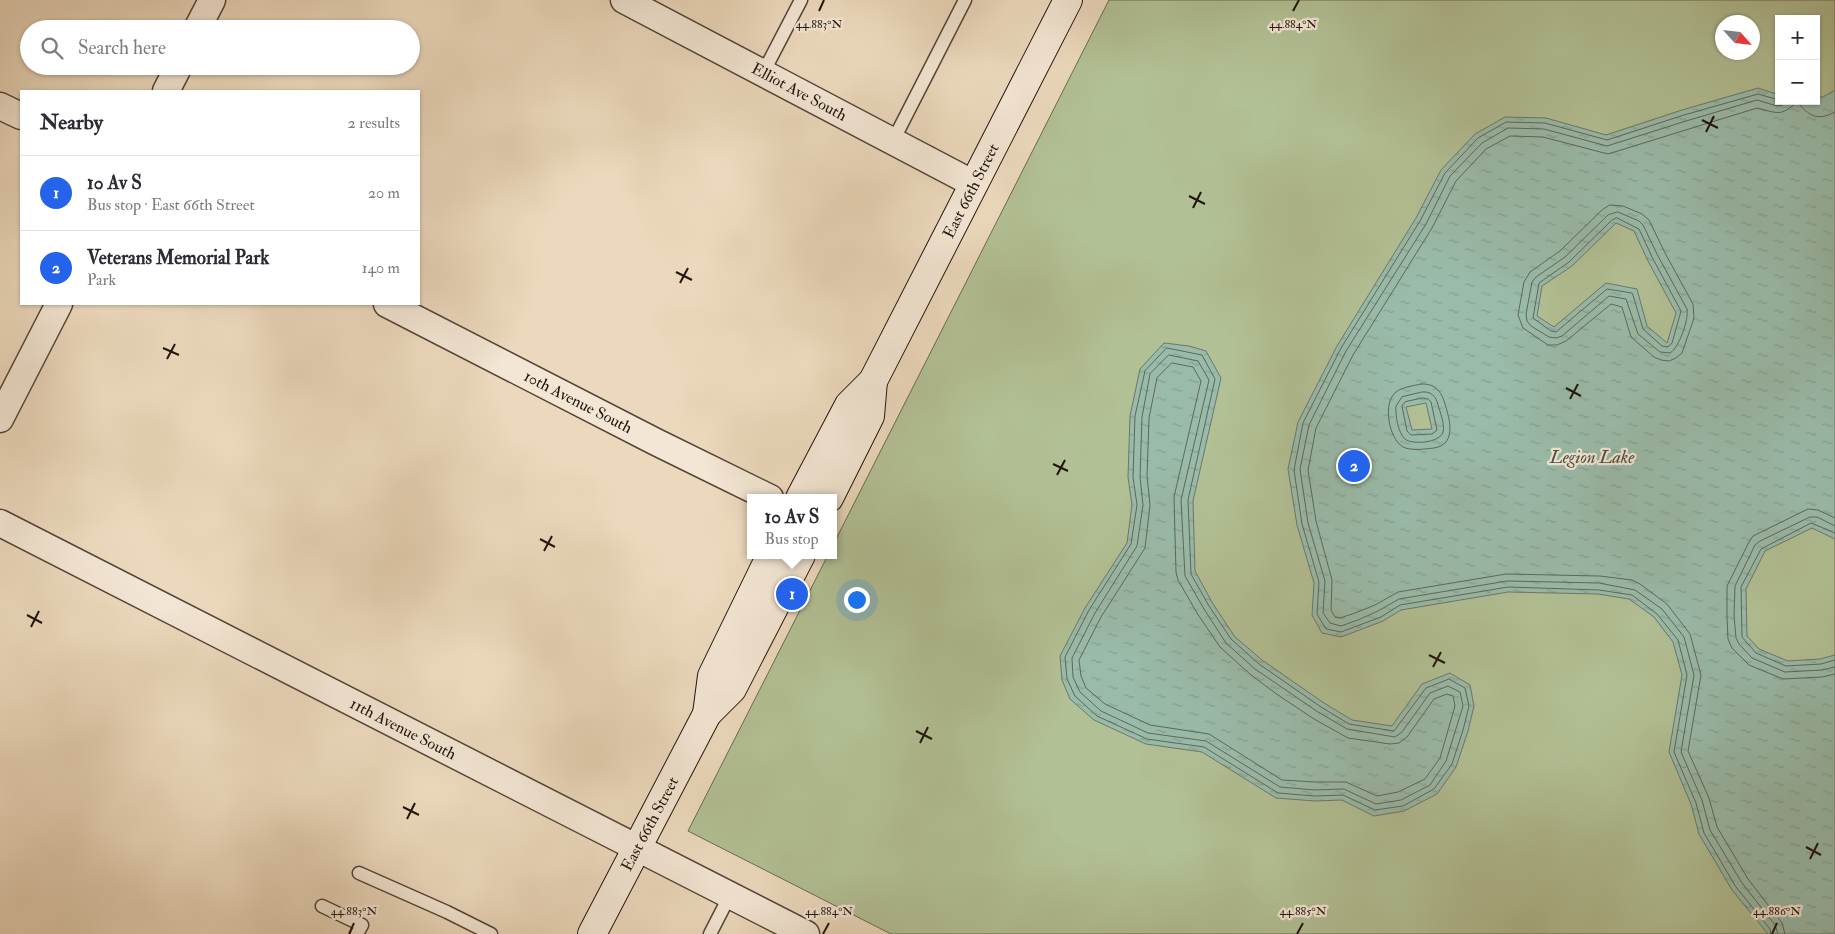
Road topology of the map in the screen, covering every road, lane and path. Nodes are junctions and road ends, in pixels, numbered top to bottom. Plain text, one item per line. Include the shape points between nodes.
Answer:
1 (212, 0) edge
2 (624, 0) edge
3 (801, 0) edge
4 (965, 0) edge
5 (1068, 0) edge
6 (202, 20) edge
7 (763, 73) junction
8 (174, 75) edge
9 (167, 90) edge
10 (0, 106) edge
11 (20, 116) edge
12 (893, 141) junction
13 (974, 184) junction
14 (58, 305) edge
15 (389, 305) edge
16 (873, 381) junction
17 (0, 418) edge
18 (762, 494) edge
19 (802, 494) edge
20 (831, 494) edge
21 (0, 522) edge
22 (769, 559) edge
23 (799, 559) edge
24 (707, 714) junction
25 (638, 848) junction
26 (359, 873) dead end
27 (730, 895) junction
28 (322, 906) dead end
29 (357, 934) edge
30 (491, 934) edge
31 (592, 934) edge
32 (710, 934) edge
33 (806, 934) edge

1 - 6 street
2 - 7 street, Elliot Ave South
3 - 7 lane
4 - 12 lane
5 - 13 main road, East 66th Street
7 - 12 street, Elliot Ave South
8 - 9 street
10 - 11 street
12 - 13 street, Elliot Ave South
13 - 16 main road, East 66th Street
14 - 17 street
15 - 18 street, 10th Avenue South
16 - 19 main road, East 66th Street via 849,405
16 - 20 main road, East 66th Street via 870,416
21 - 25 street, 11th Avenue South
22 - 24 main road, East 66th Street via 712,676
23 - 24 main road, East 66th Street via 732,689
24 - 25 main road, East 66th Street
25 - 27 street, 11th Avenue South
25 - 31 main road, East 66th Street
26 - 30 lane
27 - 32 lane
27 - 33 street, 11th Avenue South
28 - 29 lane via 362,925

